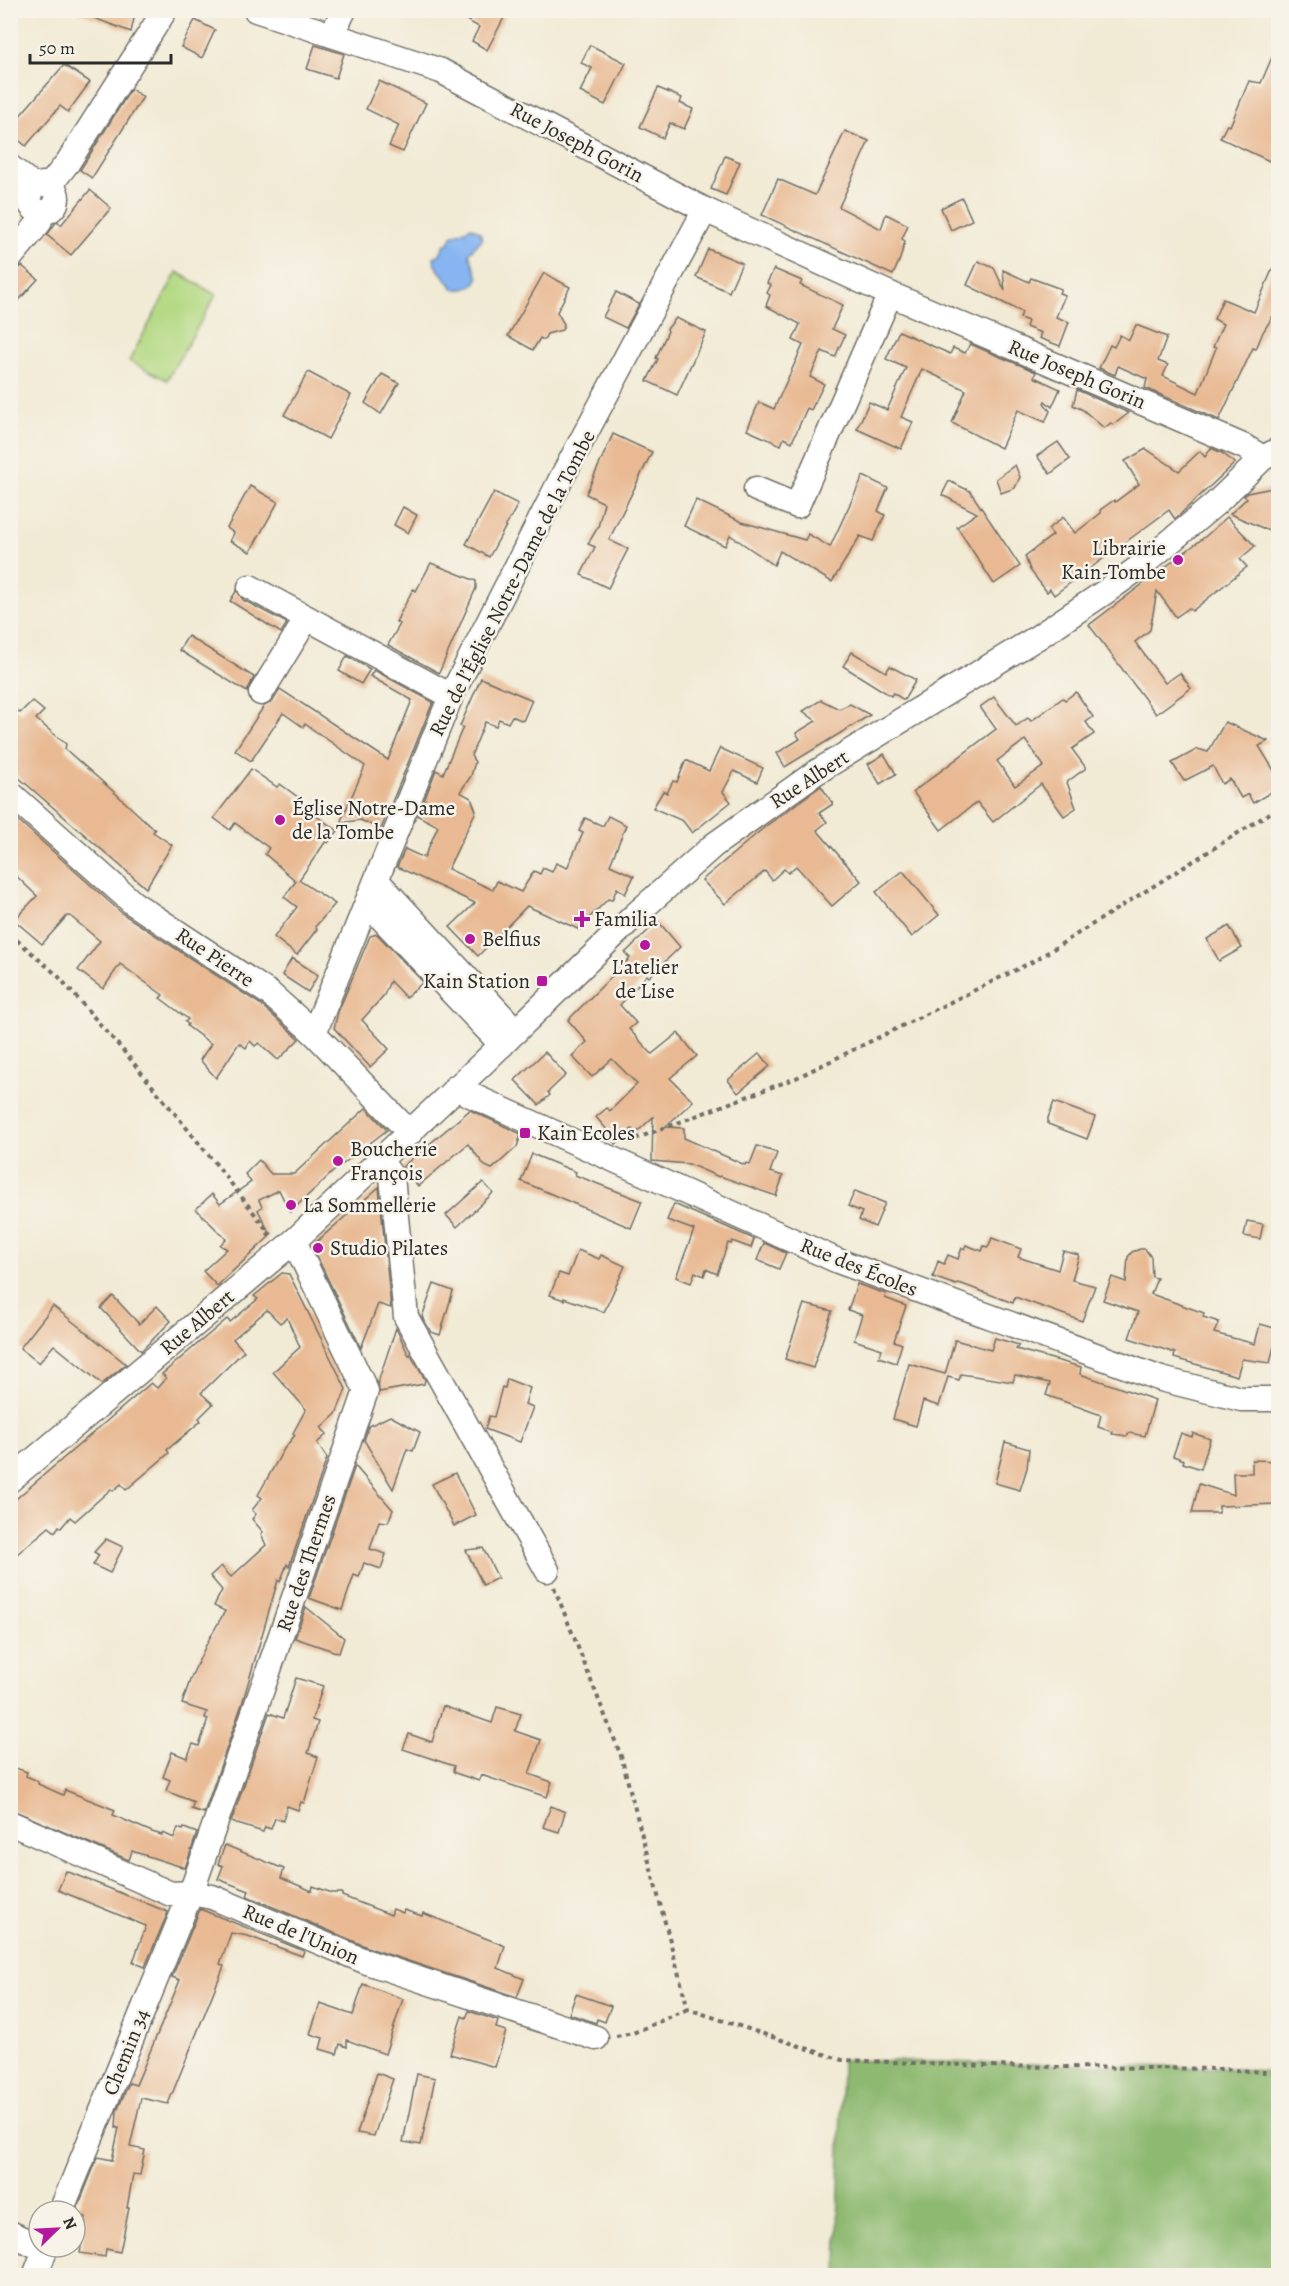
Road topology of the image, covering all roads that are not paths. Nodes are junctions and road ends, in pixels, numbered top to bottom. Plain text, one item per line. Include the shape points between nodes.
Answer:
1 (165, 10) edge
2 (256, 10) edge
3 (344, 10) edge
4 (332, 35) junction
5 (10, 167) edge
6 (42, 185) junction
7 (705, 210) junction
8 (10, 258) edge
9 (890, 294) junction
10 (1271, 454) edge
11 (756, 489) dead end
12 (250, 587) dead end
13 (307, 618) junction
14 (261, 693) dead end
15 (451, 696) junction
16 (10, 792) edge
17 (372, 892) junction
18 (314, 1033) junction
19 (509, 1038) junction
20 (455, 1088) junction
21 (410, 1133) junction
22 (380, 1160) junction
23 (288, 1245) junction
24 (1278, 1399) edge
25 (10, 1480) edge
26 (547, 1569) road end
27 (10, 1823) edge
28 (191, 1893) junction
29 (597, 2038) road end
30 (66, 2199) edge
31 (10, 2233) edge
32 (27, 2241) edge
33 (40, 2259) edge
34 (35, 2276) edge

1 - 6 street via 68,162
2 - 4 street, Rue Joseph Gorin
3 - 4 street
4 - 7 street, Rue Joseph Gorin via 441,71
5 - 6 street
6 - 8 street via 30,194 29,201 42,212 39,224
7 - 9 street, Rue Joseph Gorin
7 - 15 street, Rue de l’Église Notre-Dame de la Tombe
9 - 10 street, Rue Joseph Gorin via 1245,447
9 - 11 street via 797,506
10 - 19 street, Rue Albert via 1141,566 1105,592 1038,638 815,773 714,845 635,915
12 - 13 street
13 - 14 street
13 - 15 street
15 - 17 street, Rue de l’Église Notre-Dame de la Tombe
16 - 18 street, Rue Pierre via 134,903 269,993
17 - 18 street, Rue de l’Église Notre-Dame de la Tombe
17 - 19 street
18 - 21 street, Rue Pierre
19 - 20 street, Rue Albert
20 - 21 street, Rue Albert
20 - 24 street, Rue des Écoles via 838,1261 1161,1379 1241,1399
21 - 22 street, Rue Albert
22 - 23 street, Rue Albert
22 - 26 street via 392,1177 406,1317
23 - 25 street, Rue Albert
23 - 28 street, Rue des Thermes via 366,1391
27 - 28 street, Rue de l'Union via 171,1894
28 - 29 street, Rue de l'Union via 212,1897 367,1962
28 - 30 street, Chemin 34
31 - 32 street
33 - 34 street

